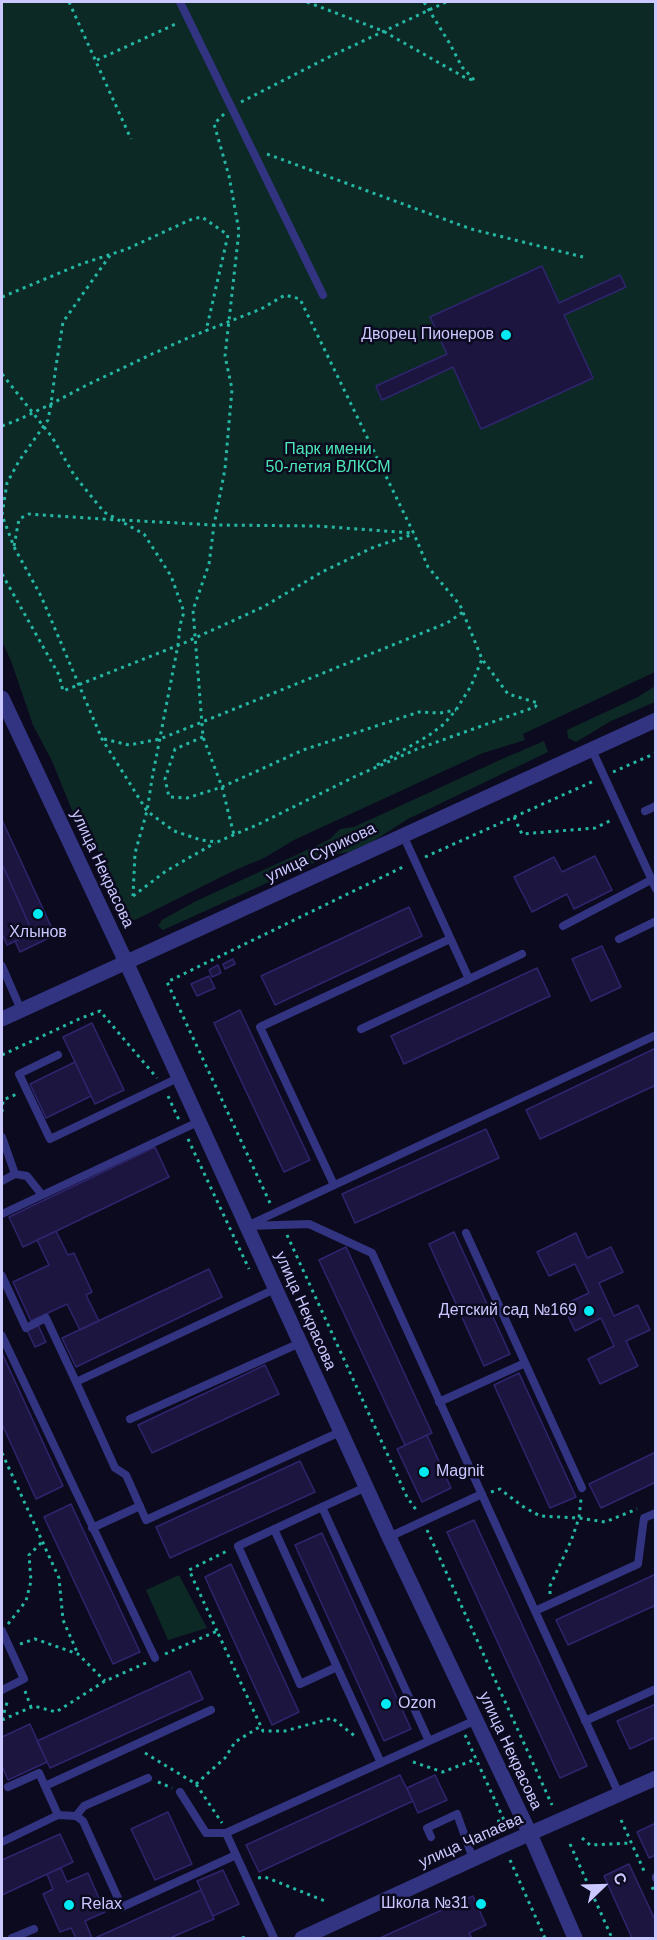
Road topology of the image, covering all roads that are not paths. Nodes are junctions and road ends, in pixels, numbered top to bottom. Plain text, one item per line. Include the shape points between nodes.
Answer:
1 (180, 2) edge
2 (322, 295) dead end
3 (2, 698) edge
4 (656, 720) edge
5 (592, 750) junction
6 (656, 806) edge
7 (645, 811) dead end
8 (403, 835) junction
9 (651, 880) junction
10 (656, 889) edge
11 (656, 921) edge
12 (563, 926) dead end
13 (450, 939) junction
14 (619, 939) dead end
15 (522, 954) dead end
16 (126, 962) junction
17 (2, 966) edge
18 (469, 979) junction
19 (21, 1010) junction
20 (2, 1019) edge
21 (361, 1029) dead end
22 (656, 1035) edge
23 (58, 1055) dead end
24 (178, 1078) junction
25 (198, 1122) junction
26 (2, 1137) edge
27 (15, 1174) junction
28 (2, 1181) edge
29 (334, 1185) junction
30 (42, 1195) junction
31 (2, 1214) edge
32 (247, 1226) junction
33 (466, 1233) dead end
34 (2, 1276) edge
35 (275, 1289) junction
36 (2, 1336) edge
37 (300, 1343) junction
38 (525, 1362) junction
39 (76, 1382) junction
40 (440, 1402) junction
41 (130, 1419) dead end
42 (340, 1432) junction
43 (366, 1487) junction
44 (582, 1488) road end
45 (482, 1494) junction
46 (140, 1506) junction
47 (322, 1507) junction
48 (656, 1513) edge
49 (92, 1528) junction
50 (274, 1529) junction
51 (389, 1537) junction
52 (535, 1611) junction
53 (2, 1631) edge
54 (155, 1658) road end
55 (337, 1667) junction
56 (656, 1689) edge
57 (2, 1690) edge
58 (212, 1710) dead end
59 (585, 1721) junction
60 (468, 1723) junction
61 (429, 1741) junction
62 (381, 1763) junction
63 (148, 1778) road end
64 (656, 1778) edge
65 (45, 1786) junction
66 (8, 1787) dead end
67 (180, 1792) road end
68 (619, 1794) junction
69 (58, 1815) junction
70 (76, 1816) junction
71 (226, 1833) junction
72 (530, 1834) junction
73 (431, 1837) dead end
74 (2, 1842) edge
75 (236, 1855) junction
76 (473, 1859) junction
77 (34, 1929) dead end
78 (12, 1938) edge
79 (274, 1938) edge
80 (302, 1938) edge
81 (575, 1938) edge

1 - 2 lane
3 - 16 street, улица Некрасова
4 - 5 street, улица Сурикова
5 - 8 street, улица Сурикова
5 - 9 lane
6 - 7 lane
8 - 13 lane
8 - 16 street, улица Сурикова
9 - 10 lane
9 - 12 lane
11 - 14 lane
13 - 18 lane
13 - 29 lane via 260,1027
15 - 18 lane
16 - 19 street, улица Сурикова
16 - 24 street, улица Некрасова
17 - 19 lane
18 - 21 lane
19 - 20 street, улица Сурикова
22 - 29 lane
23 - 24 lane via 19,1074 50,1139
24 - 25 street, улица Некрасова
25 - 30 lane
25 - 32 street, улица Некрасова
26 - 27 lane
27 - 28 lane
27 - 30 lane via 27,1176
29 - 32 lane
30 - 31 lane
32 - 35 street, улица Некрасова
32 - 40 lane via 309,1224 372,1253
33 - 38 lane
34 - 39 lane via 26,1328 46,1318
35 - 37 street, улица Некрасова
35 - 39 lane
36 - 49 lane
37 - 41 lane
37 - 42 street, улица Некрасова
38 - 40 lane
38 - 44 lane
39 - 46 lane via 115,1468 126,1475
40 - 45 lane
42 - 43 street, улица Некрасова
42 - 46 lane via 146,1520
43 - 47 lane
43 - 51 street, улица Некрасова
45 - 51 lane
45 - 52 lane
46 - 49 lane
47 - 50 lane
47 - 61 lane
48 - 52 lane via 644,1518 638,1564
49 - 54 lane
50 - 55 lane
50 - 55 lane via 238,1546 300,1684
51 - 60 street, улица Некрасова
52 - 59 lane
53 - 57 lane via 24,1679
55 - 62 lane
56 - 59 lane
58 - 65 lane
59 - 68 lane
60 - 61 lane
60 - 72 street, улица Некрасова
61 - 62 lane
62 - 71 lane
63 - 70 lane via 84,1806
64 - 68 street, улица Чапаева
65 - 66 lane via 39,1773
65 - 69 lane
67 - 71 lane via 206,1833
68 - 72 street, улица Чапаева
69 - 70 lane
69 - 74 lane
70 - 75 lane via 82,1821 122,1907
71 - 75 lane
72 - 76 street, улица Чапаева
72 - 81 street, улица Некрасова
73 - 76 lane via 427,1828 457,1814
75 - 79 lane
76 - 80 street, улица Чапаева
77 - 78 lane

